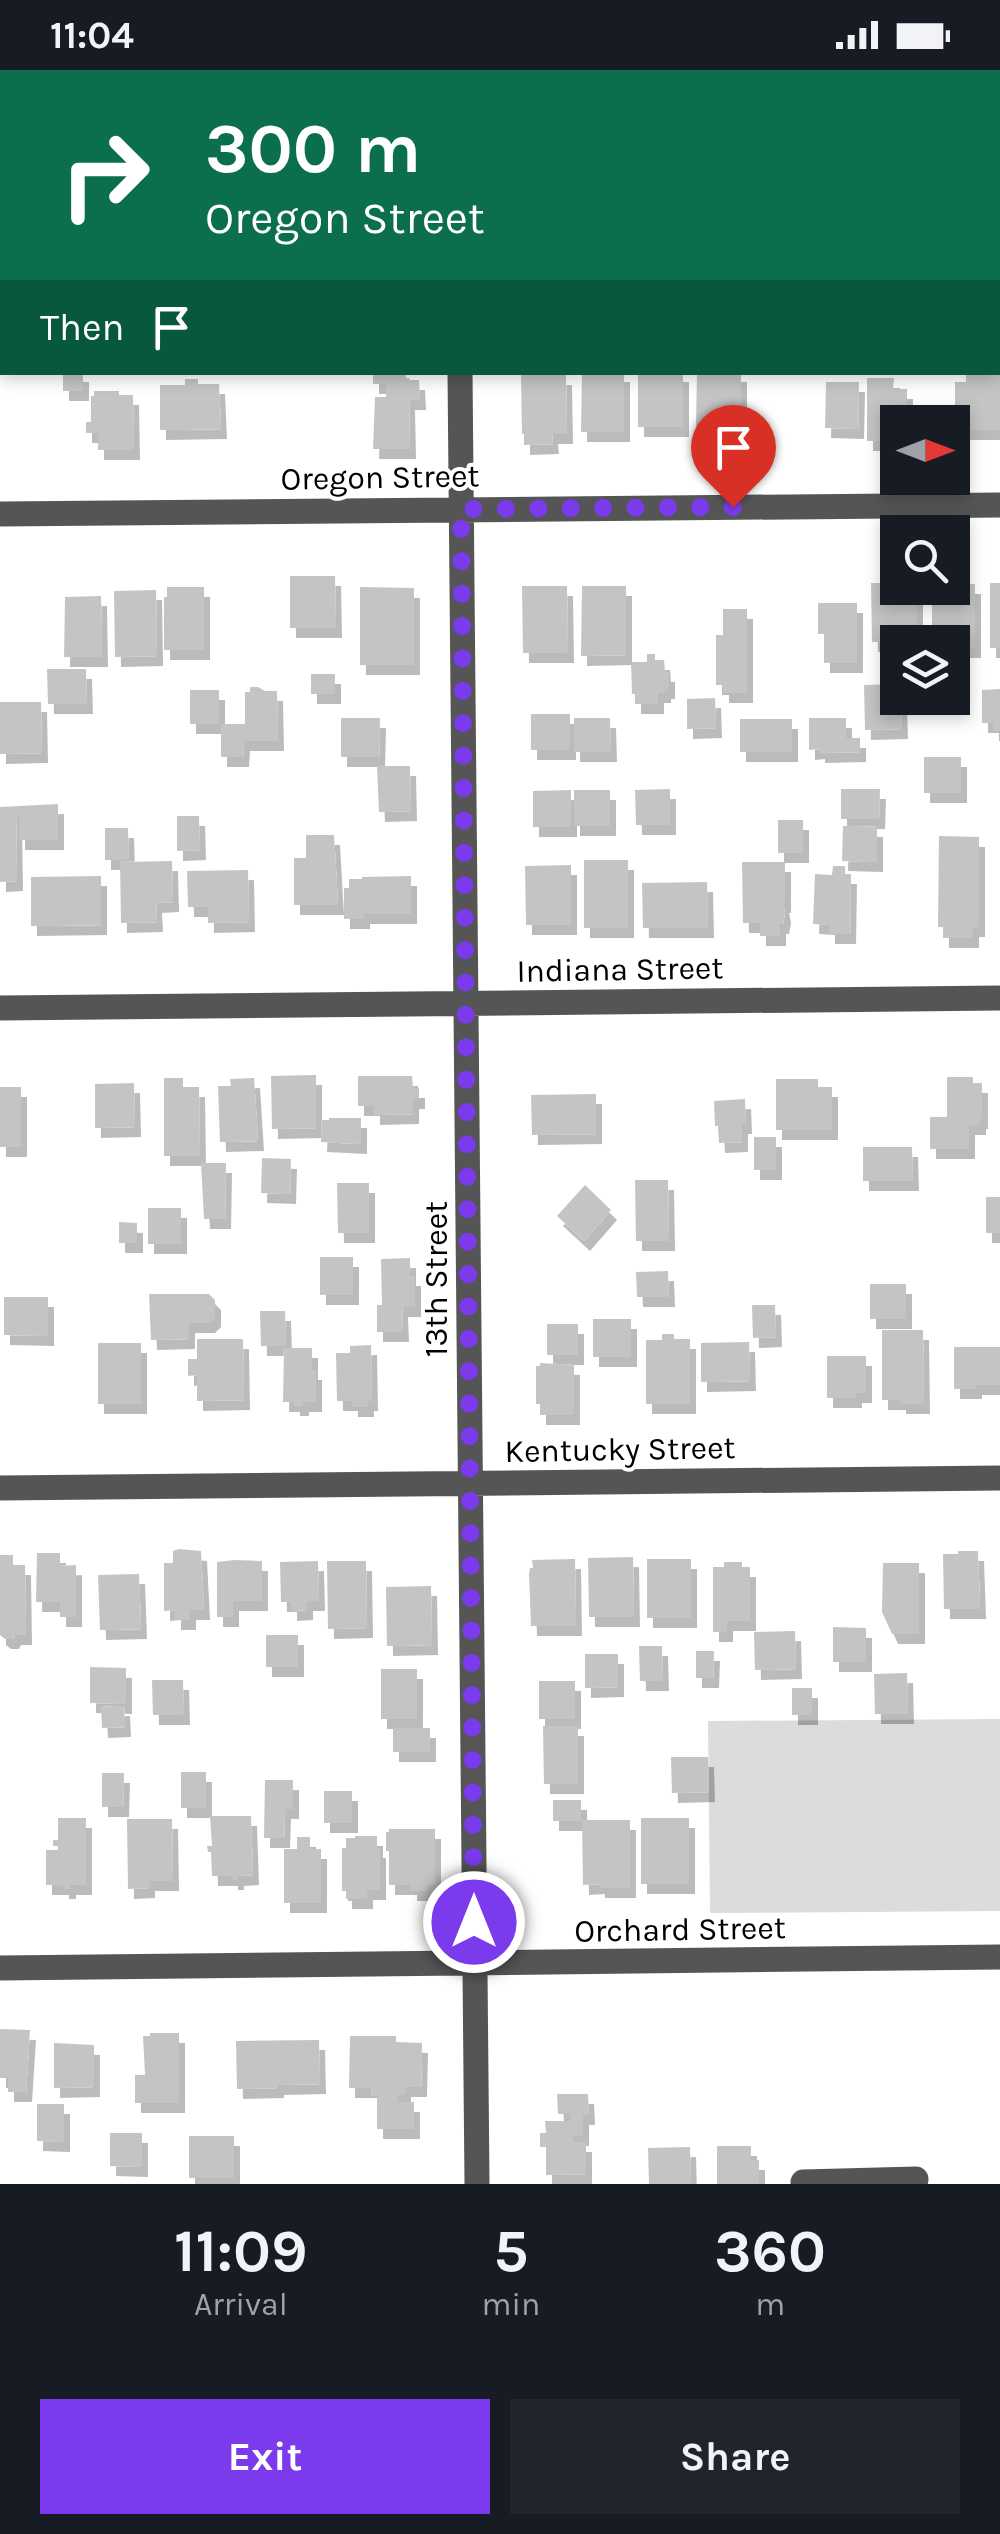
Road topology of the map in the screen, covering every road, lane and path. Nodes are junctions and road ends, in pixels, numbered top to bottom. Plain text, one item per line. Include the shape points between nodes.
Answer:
1 (460, 375) edge
2 (1000, 504) edge
3 (461, 509) junction
4 (0, 514) edge
5 (1000, 998) edge
6 (466, 1003) junction
7 (0, 1008) edge
8 (1000, 1478) edge
9 (470, 1483) junction
10 (0, 1488) edge
11 (1000, 1958) edge
12 (474, 1964) junction
13 (0, 1968) edge
14 (803, 2182) dead end
15 (477, 2184) edge
16 (915, 2184) edge

1 - 3 street, 13th Street
2 - 3 street, Oregon Street
3 - 4 street, Oregon Street
3 - 6 street, 13th Street
5 - 6 street, Indiana Street
6 - 7 street, Indiana Street
6 - 9 street, 13th Street
8 - 9 street, Kentucky Street
9 - 10 street, Kentucky Street
9 - 12 street, 13th Street
11 - 12 street, Orchard Street
12 - 13 street, Orchard Street
12 - 15 street, 13th Street
14 - 16 street via 916,2179

